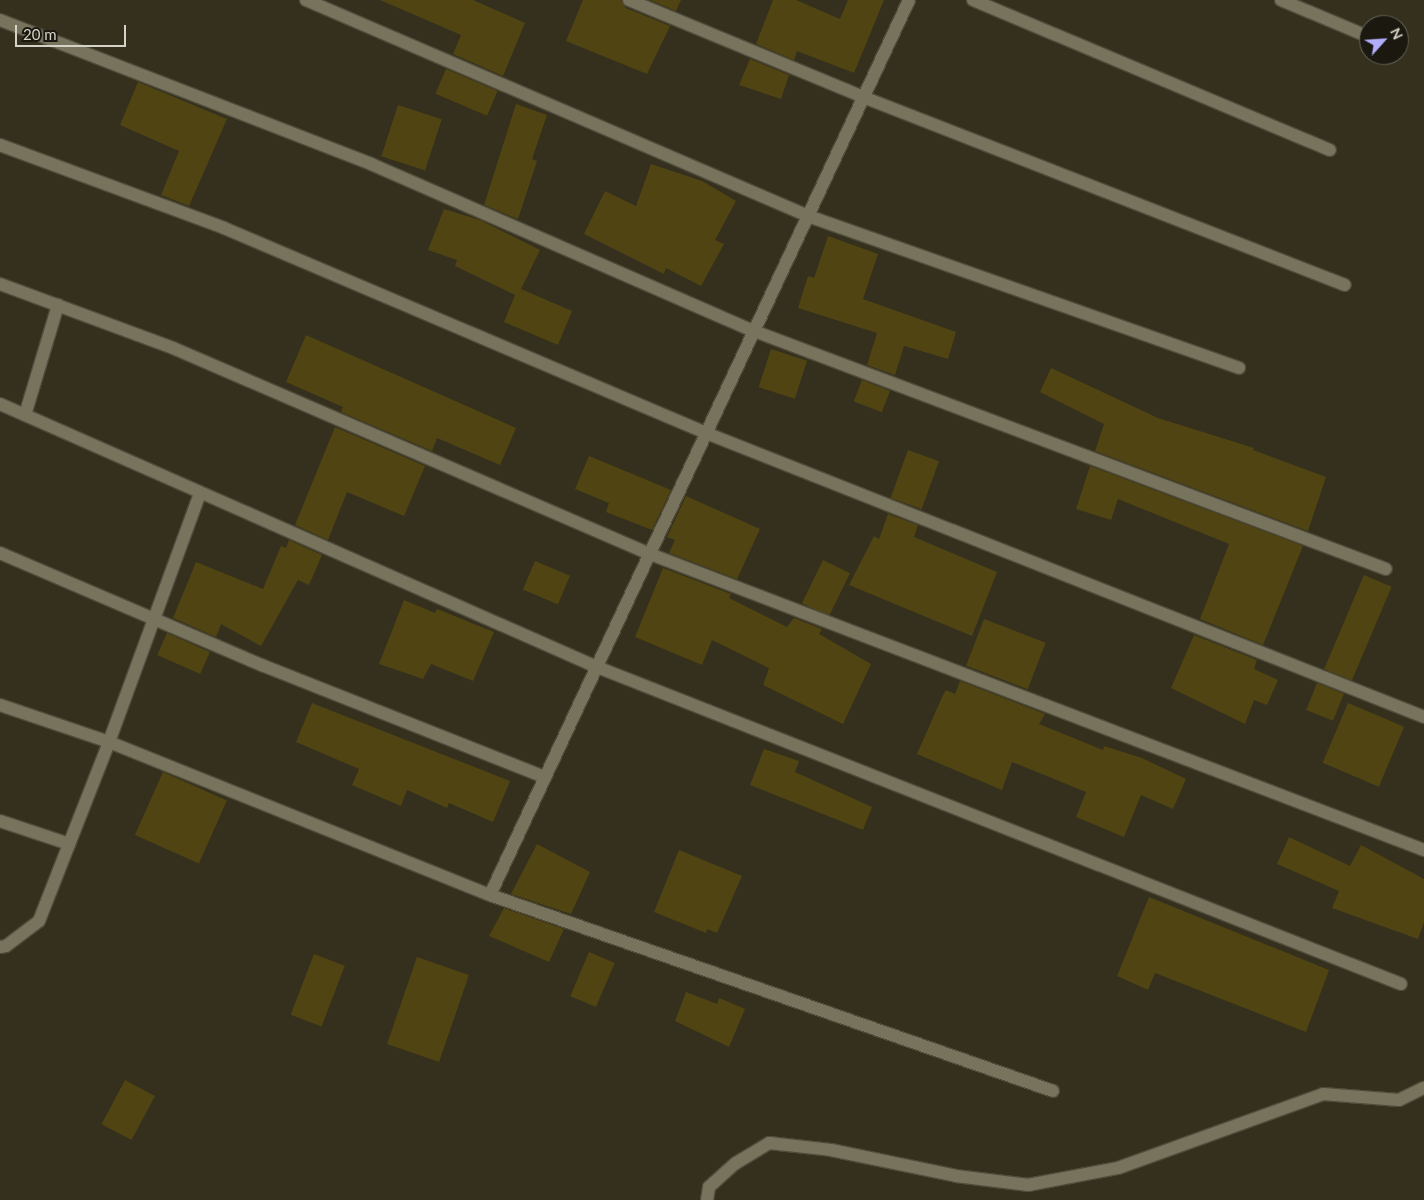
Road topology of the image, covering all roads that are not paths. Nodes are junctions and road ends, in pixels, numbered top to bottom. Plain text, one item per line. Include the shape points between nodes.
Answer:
1 (306, 0) edge
2 (630, 0) edge
3 (909, 0) edge
4 (973, 0) edge
5 (1281, 0) edge
6 (0, 20) edge
7 (1359, 33) edge
8 (863, 98) junction
9 (0, 145) edge
10 (1330, 150) dead end
11 (808, 216) junction
12 (0, 284) edge
13 (1346, 285) dead end
14 (58, 305) junction
15 (754, 331) junction
16 (1239, 368) dead end
17 (0, 404) edge
18 (24, 415) junction
19 (706, 433) junction
20 (200, 493) junction
21 (0, 553) edge
22 (650, 554) junction
23 (1386, 569) dead end
24 (153, 618) junction
25 (597, 667) junction
26 (0, 705) edge
27 (1424, 717) edge
28 (109, 742) junction
29 (545, 777) junction
30 (0, 821) edge
31 (69, 844) junction
32 (1424, 850) edge
33 (490, 895) junction
34 (0, 947) edge
35 (1401, 984) dead end
36 (1424, 1088) edge
37 (1053, 1091) dead end
38 (707, 1200) edge

1 - 11 street
2 - 8 street
3 - 8 street
4 - 10 street
5 - 7 street
6 - 15 street via 371,164
8 - 11 street
8 - 13 street
9 - 19 street via 323,267
11 - 15 street
11 - 16 street
12 - 14 street
14 - 18 street
14 - 22 street via 173,348
15 - 19 street
15 - 23 street
17 - 18 street
18 - 20 street
19 - 22 street
19 - 27 street
20 - 24 street
20 - 25 street
21 - 24 street
22 - 25 street
22 - 32 street
24 - 28 street
24 - 29 street
25 - 29 street
25 - 35 street
26 - 28 street
28 - 31 street
28 - 33 street
29 - 33 street
30 - 31 street
31 - 34 street via 39,921
33 - 37 street
36 - 38 street via 1399,1100 1323,1094 1118,1168 1028,1185 956,1176 831,1150 768,1143 709,1187

